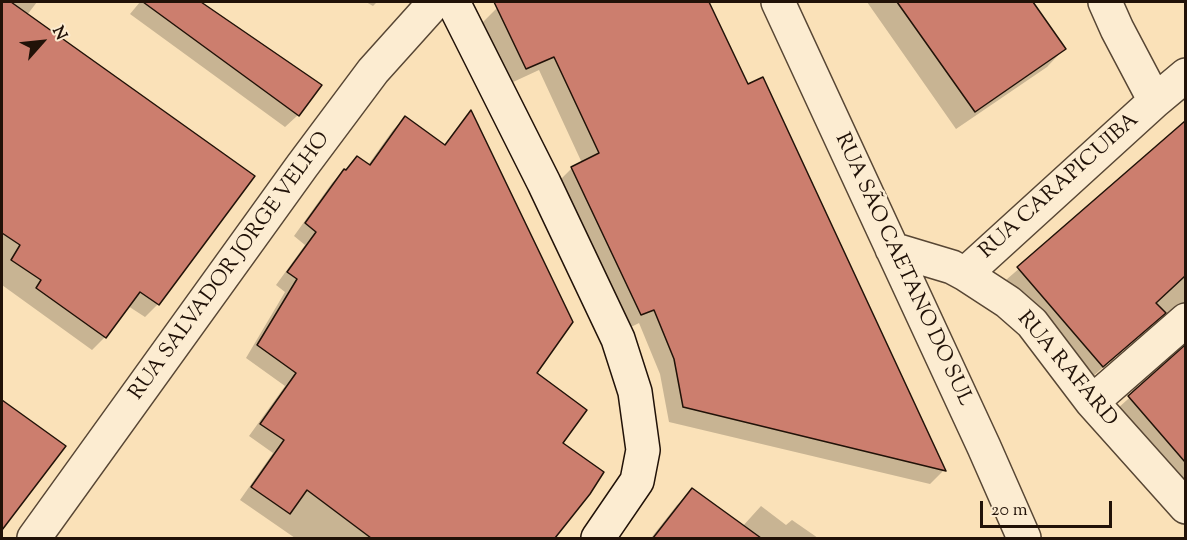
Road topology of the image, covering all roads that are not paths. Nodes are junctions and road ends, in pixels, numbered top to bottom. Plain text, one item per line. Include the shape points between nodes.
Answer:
1 (435, 2) edge
2 (453, 2) edge
3 (778, 2) edge
4 (1105, 2) edge
5 (1185, 75) edge
6 (1155, 100) junction
7 (892, 249) junction
8 (965, 274) junction
9 (1185, 320) edge
10 (1092, 402) junction
11 (1185, 507) edge
12 (34, 538) edge
13 (598, 538) edge
14 (1024, 538) edge

1 - 12 street, RUA SALVADOR JORGE VELHO via 373,71
2 - 13 street via 618,339 635,392 643,450 637,481
3 - 7 street, RUA SÃO CAETANO DO SUL
4 - 6 street, RUA CARAPICUIBA
5 - 6 street, RUA CARAPICUIBA
6 - 8 street, RUA CARAPICUIBA
7 - 8 street, RUA RAFARD
7 - 14 street, RUA SÃO CAETANO DO SUL
8 - 10 street, RUA RAFARD via 1032,323
9 - 10 street
10 - 11 street, RUA RAFARD

